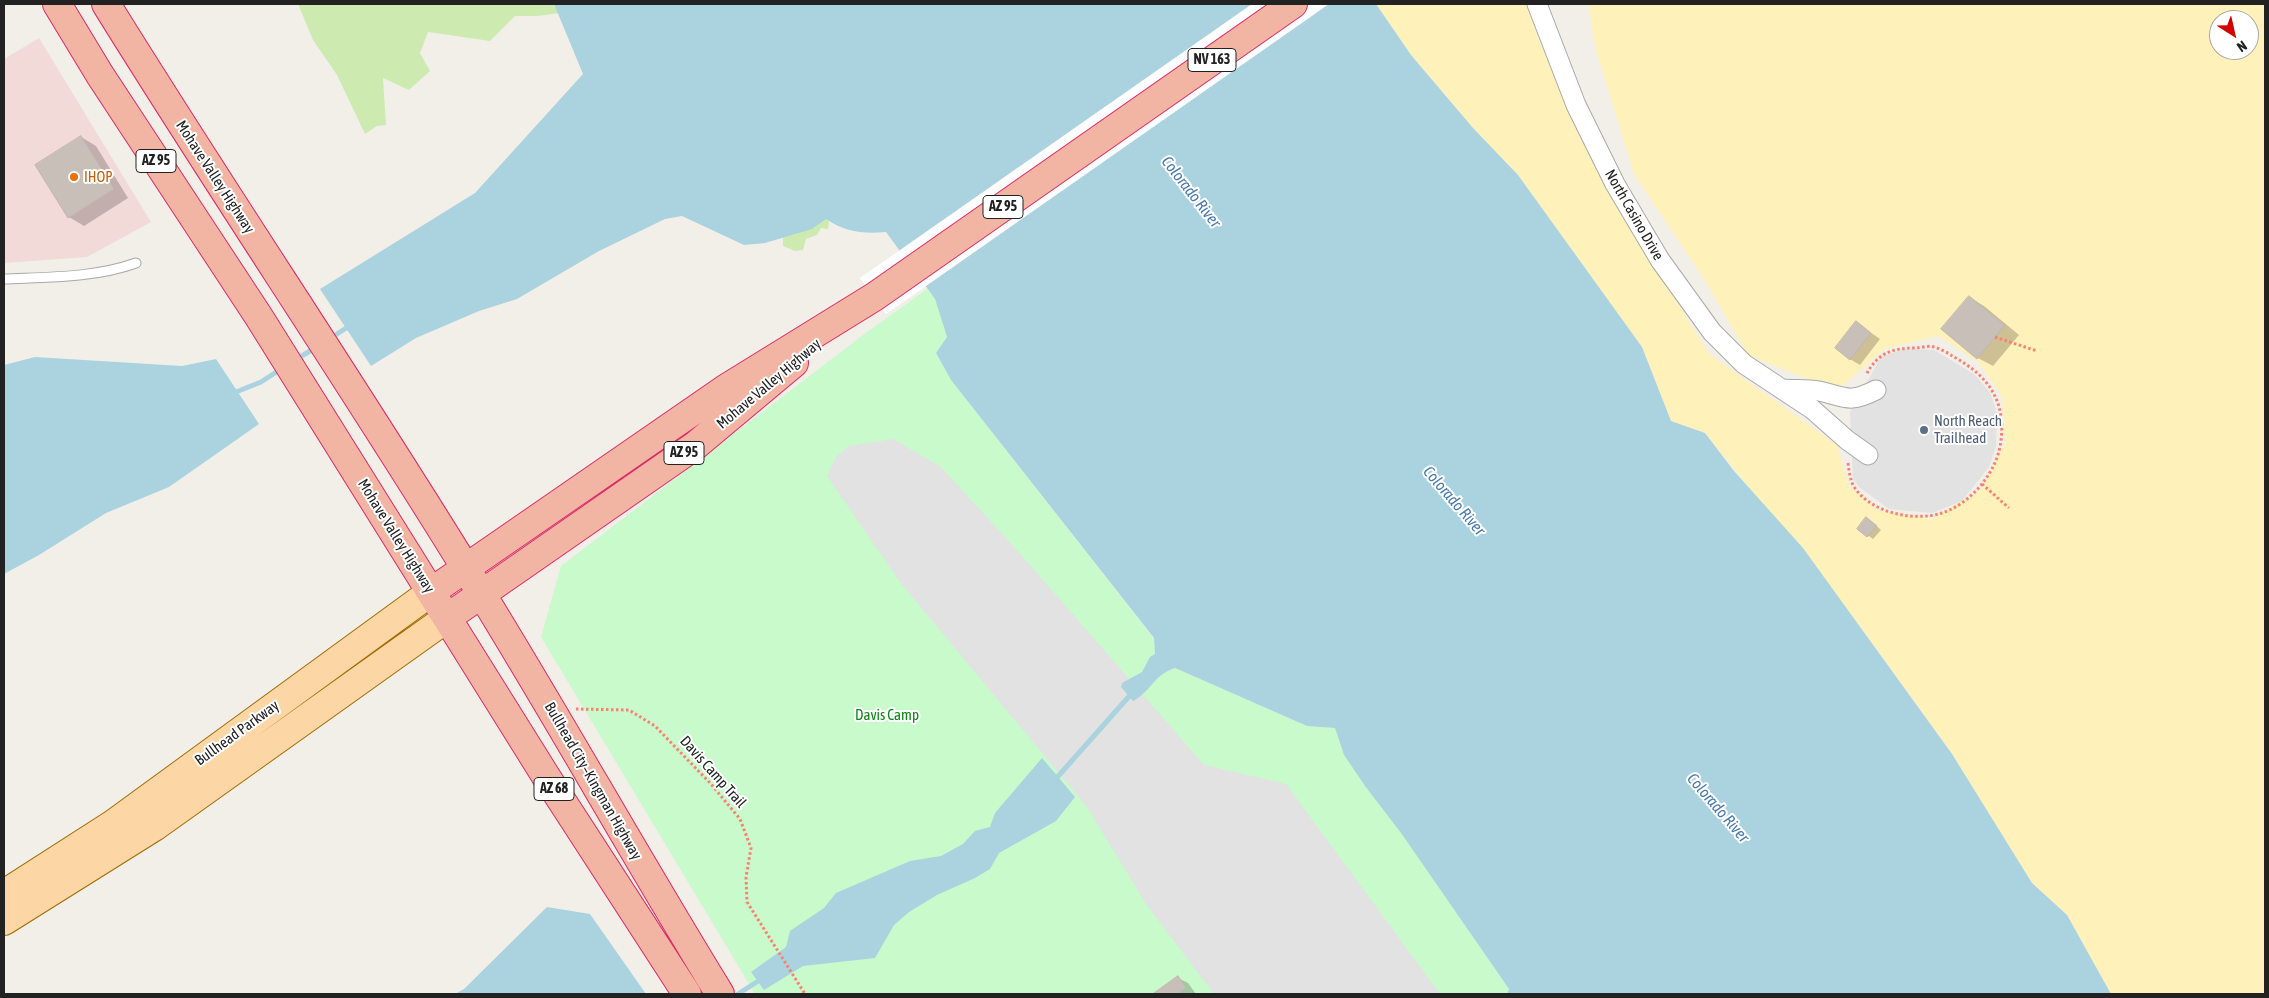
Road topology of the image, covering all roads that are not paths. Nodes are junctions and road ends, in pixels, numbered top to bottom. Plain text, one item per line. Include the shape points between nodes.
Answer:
1 (57, 4) edge
2 (106, 4) edge
3 (1293, 4) edge
4 (1538, 4) edge
5 (1131, 117) joint
6 (136, 263) dead end
7 (4, 279) edge
8 (874, 297) junction
9 (1783, 389) junction
10 (1876, 390) dead end
11 (1868, 455) dead end
12 (466, 568) junction
13 (431, 592) junction
14 (482, 593) junction
15 (447, 618) junction
16 (4, 894) edge
17 (4, 921) edge
18 (687, 994) edge
19 (720, 994) edge

1 - 13 highway, Mohave Valley Highway / AZ 95
2 - 12 highway, Mohave Valley Highway / AZ 95
3 - 5 highway, NV 163
4 - 9 street, North Casino Drive via 1576,105 1615,184 1660,260 1727,349 1763,378
5 - 8 highway, Mohave Valley Highway / AZ 95
6 - 7 lane via 93,274
8 - 12 highway, Mohave Valley Highway / AZ 95 via 725,389
8 - 14 highway, Mohave Valley Highway / AZ 95 via 696,445
9 - 10 street, North Casino Drive via 1817,391 1846,399 1855,399
9 - 11 street, North Casino Drive
12 - 13 highway, Bullhead Parkway
12 - 14 highway, Bullhead City–Kingman Highway / AZ 68
13 - 15 highway, Mohave Valley Highway / AZ 95
13 - 16 main road, Bullhead Parkway via 113,824
14 - 15 highway, Mohave Valley Highway / AZ 95
14 - 19 highway, Bullhead City–Kingman Highway / AZ 68
15 - 17 main road, Bullhead Parkway via 154,827
15 - 18 highway, AZ 68

